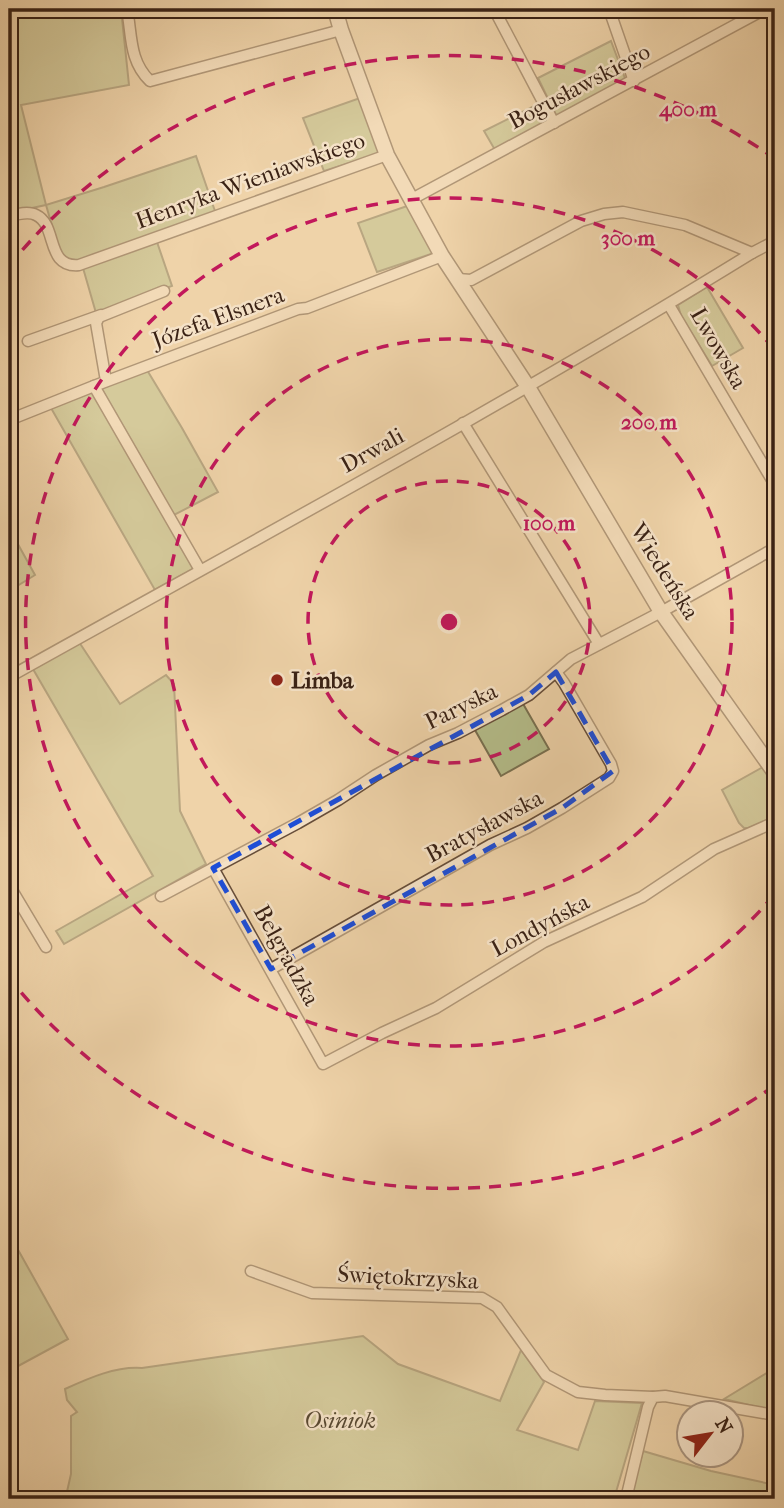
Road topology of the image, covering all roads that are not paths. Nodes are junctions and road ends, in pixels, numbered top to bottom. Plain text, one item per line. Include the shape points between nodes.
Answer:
1 (127, 9) edge
2 (335, 9) edge
3 (494, 9) edge
4 (609, 9) edge
5 (765, 9) edge
6 (341, 30) junction
7 (634, 81) junction
8 (554, 123) junction
9 (387, 155) junction
10 (412, 198) junction
11 (9, 216) edge
12 (775, 241) edge
13 (752, 253) junction
14 (442, 257) junction
15 (458, 279) junction
16 (164, 291) dead end
17 (669, 305) junction
18 (101, 315) junction
19 (28, 341) dead end
20 (106, 381) junction
21 (94, 386) junction
22 (528, 387) junction
23 (9, 420) edge
24 (463, 423) junction
25 (775, 485) edge
26 (775, 548) edge
27 (200, 570) junction
28 (661, 612) junction
29 (599, 644) junction
30 (556, 672) junction
31 (9, 677) edge
32 (775, 773) edge
33 (775, 822) edge
34 (213, 868) junction
35 (9, 885) edge
36 (161, 896) dead end
37 (46, 947) dead end
38 (271, 969) junction
39 (323, 1064) joint
40 (251, 1271) dead end
41 (653, 1397) junction
42 (775, 1415) edge
43 (626, 1499) edge

1 - 6 street via 135,57 150,81
2 - 6 street
3 - 8 street
4 - 7 street
5 - 7 street, Bogusławskiego
6 - 9 street
7 - 8 street, Bogusławskiego
8 - 10 street, Bogusławskiego
9 - 10 street, Henryka Wieniawskiego
9 - 11 street, Henryka Wieniawskiego via 79,265 58,257 38,216
10 - 14 street, Henryka Wieniawskiego
12 - 13 street
13 - 15 street via 685,225 623,212 581,221 471,280
13 - 17 street, Drwali
14 - 15 street, Henryka Wieniawskiego
14 - 20 street, Józefa Elsnera
15 - 22 street, Wiedeńska
16 - 18 street
17 - 22 street, Drwali
17 - 25 street, Lwowska
18 - 19 street
18 - 20 street via 96,323
20 - 21 street, Józefa Elsnera
21 - 23 street, Józefa Elsnera
21 - 27 street
22 - 24 street, Drwali
22 - 28 street, Wiedeńska
24 - 27 street, Drwali
24 - 29 street
26 - 28 street, Paryska
27 - 31 street, Drwali
28 - 29 street, Paryska
28 - 32 street, Wiedeńska
29 - 30 street, Paryska
30 - 34 street, Paryska via 529,695 429,745
30 - 38 street, Bratysławska via 611,764 609,778
33 - 39 street, Londyńska via 715,849 642,897 544,943 436,1008
34 - 36 street, Paryska
34 - 38 street, Belgradzka
35 - 37 street
38 - 39 street, Belgradzka
40 - 41 street, Świętokrzyska via 312,1293 481,1298 497,1307 546,1376 578,1392
41 - 42 street, Świętokrzyska via 665,1395
41 - 43 street

